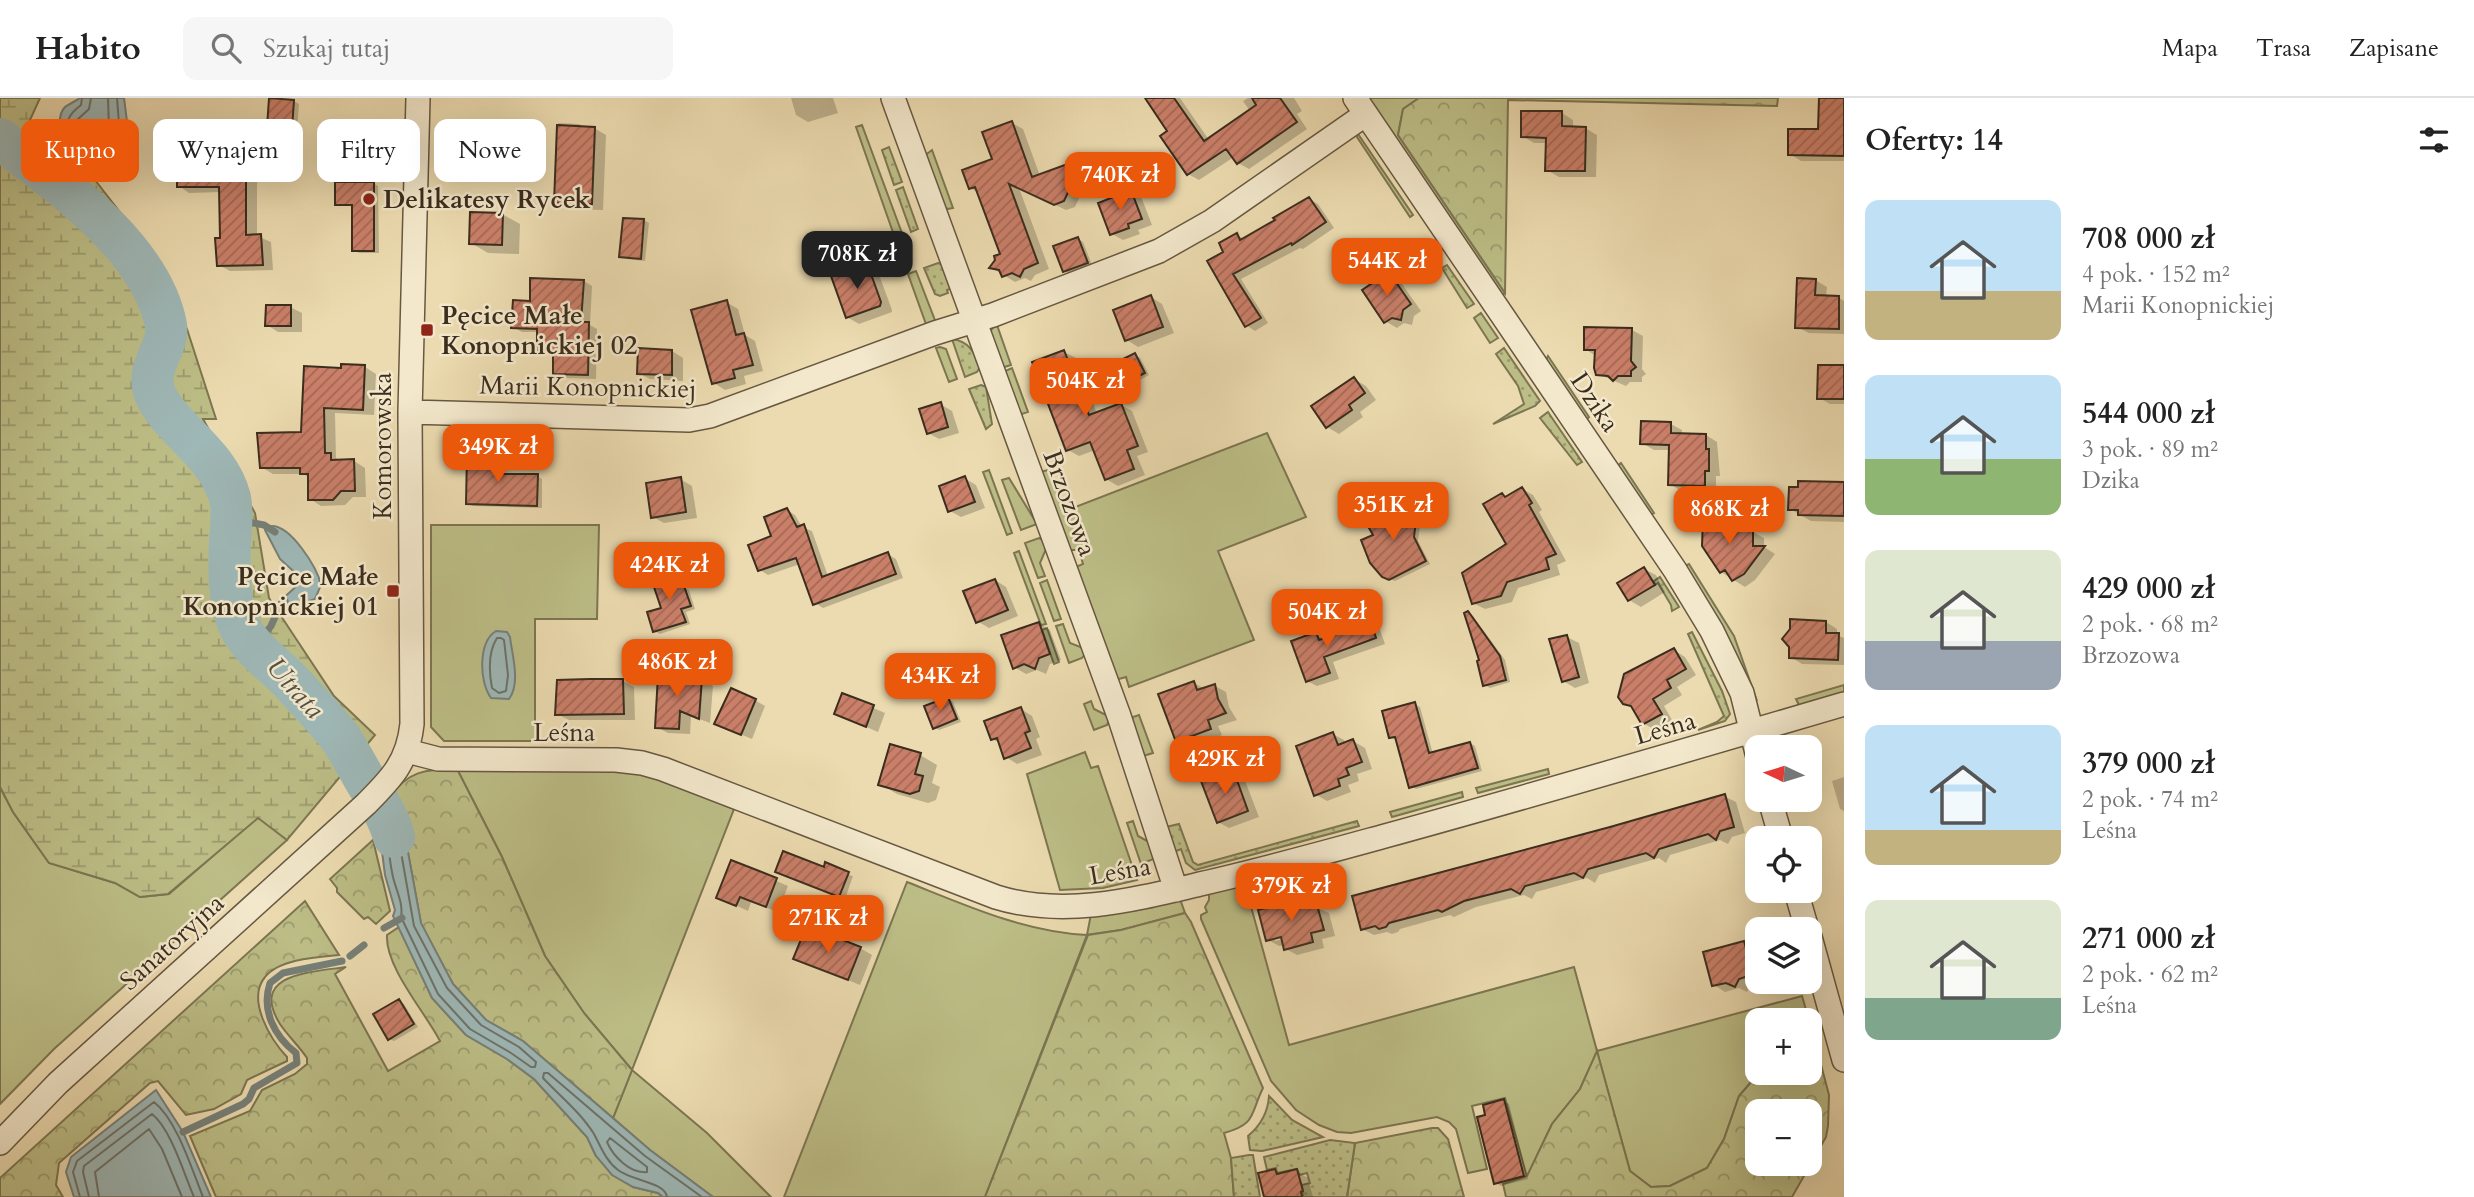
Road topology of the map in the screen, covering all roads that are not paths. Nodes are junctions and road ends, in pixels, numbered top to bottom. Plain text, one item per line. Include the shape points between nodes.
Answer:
1 (418, 98) edge
2 (893, 98) edge
3 (1360, 106) edge
4 (974, 321) junction
5 (410, 412) junction
6 (1844, 704) edge
7 (1753, 735) edge
8 (1771, 735) edge
9 (1745, 744) edge
10 (407, 751) junction
11 (384, 786) joint
12 (1176, 890) junction
13 (1822, 980) edge
14 (1844, 1060) edge
15 (0, 1143) edge

1 - 5 street, Komorowska
2 - 4 street, Brzozowa
3 - 4 street, Marii Konopnickiej via 1212,221 1176,242
3 - 7 street, Dzika via 1672,565 1735,677
4 - 5 street, Marii Konopnickiej via 703,418
4 - 12 street, Brzozowa via 1119,716
5 - 10 street, Komorowska via 412,724
6 - 8 street, Leśna
9 - 12 street, Leśna via 1587,780
10 - 11 street, Komorowska
10 - 12 street, Leśna via 438,759 642,763 1017,902 1079,906
11 - 15 street, Sanatoryjna via 68,1074
13 - 14 street

